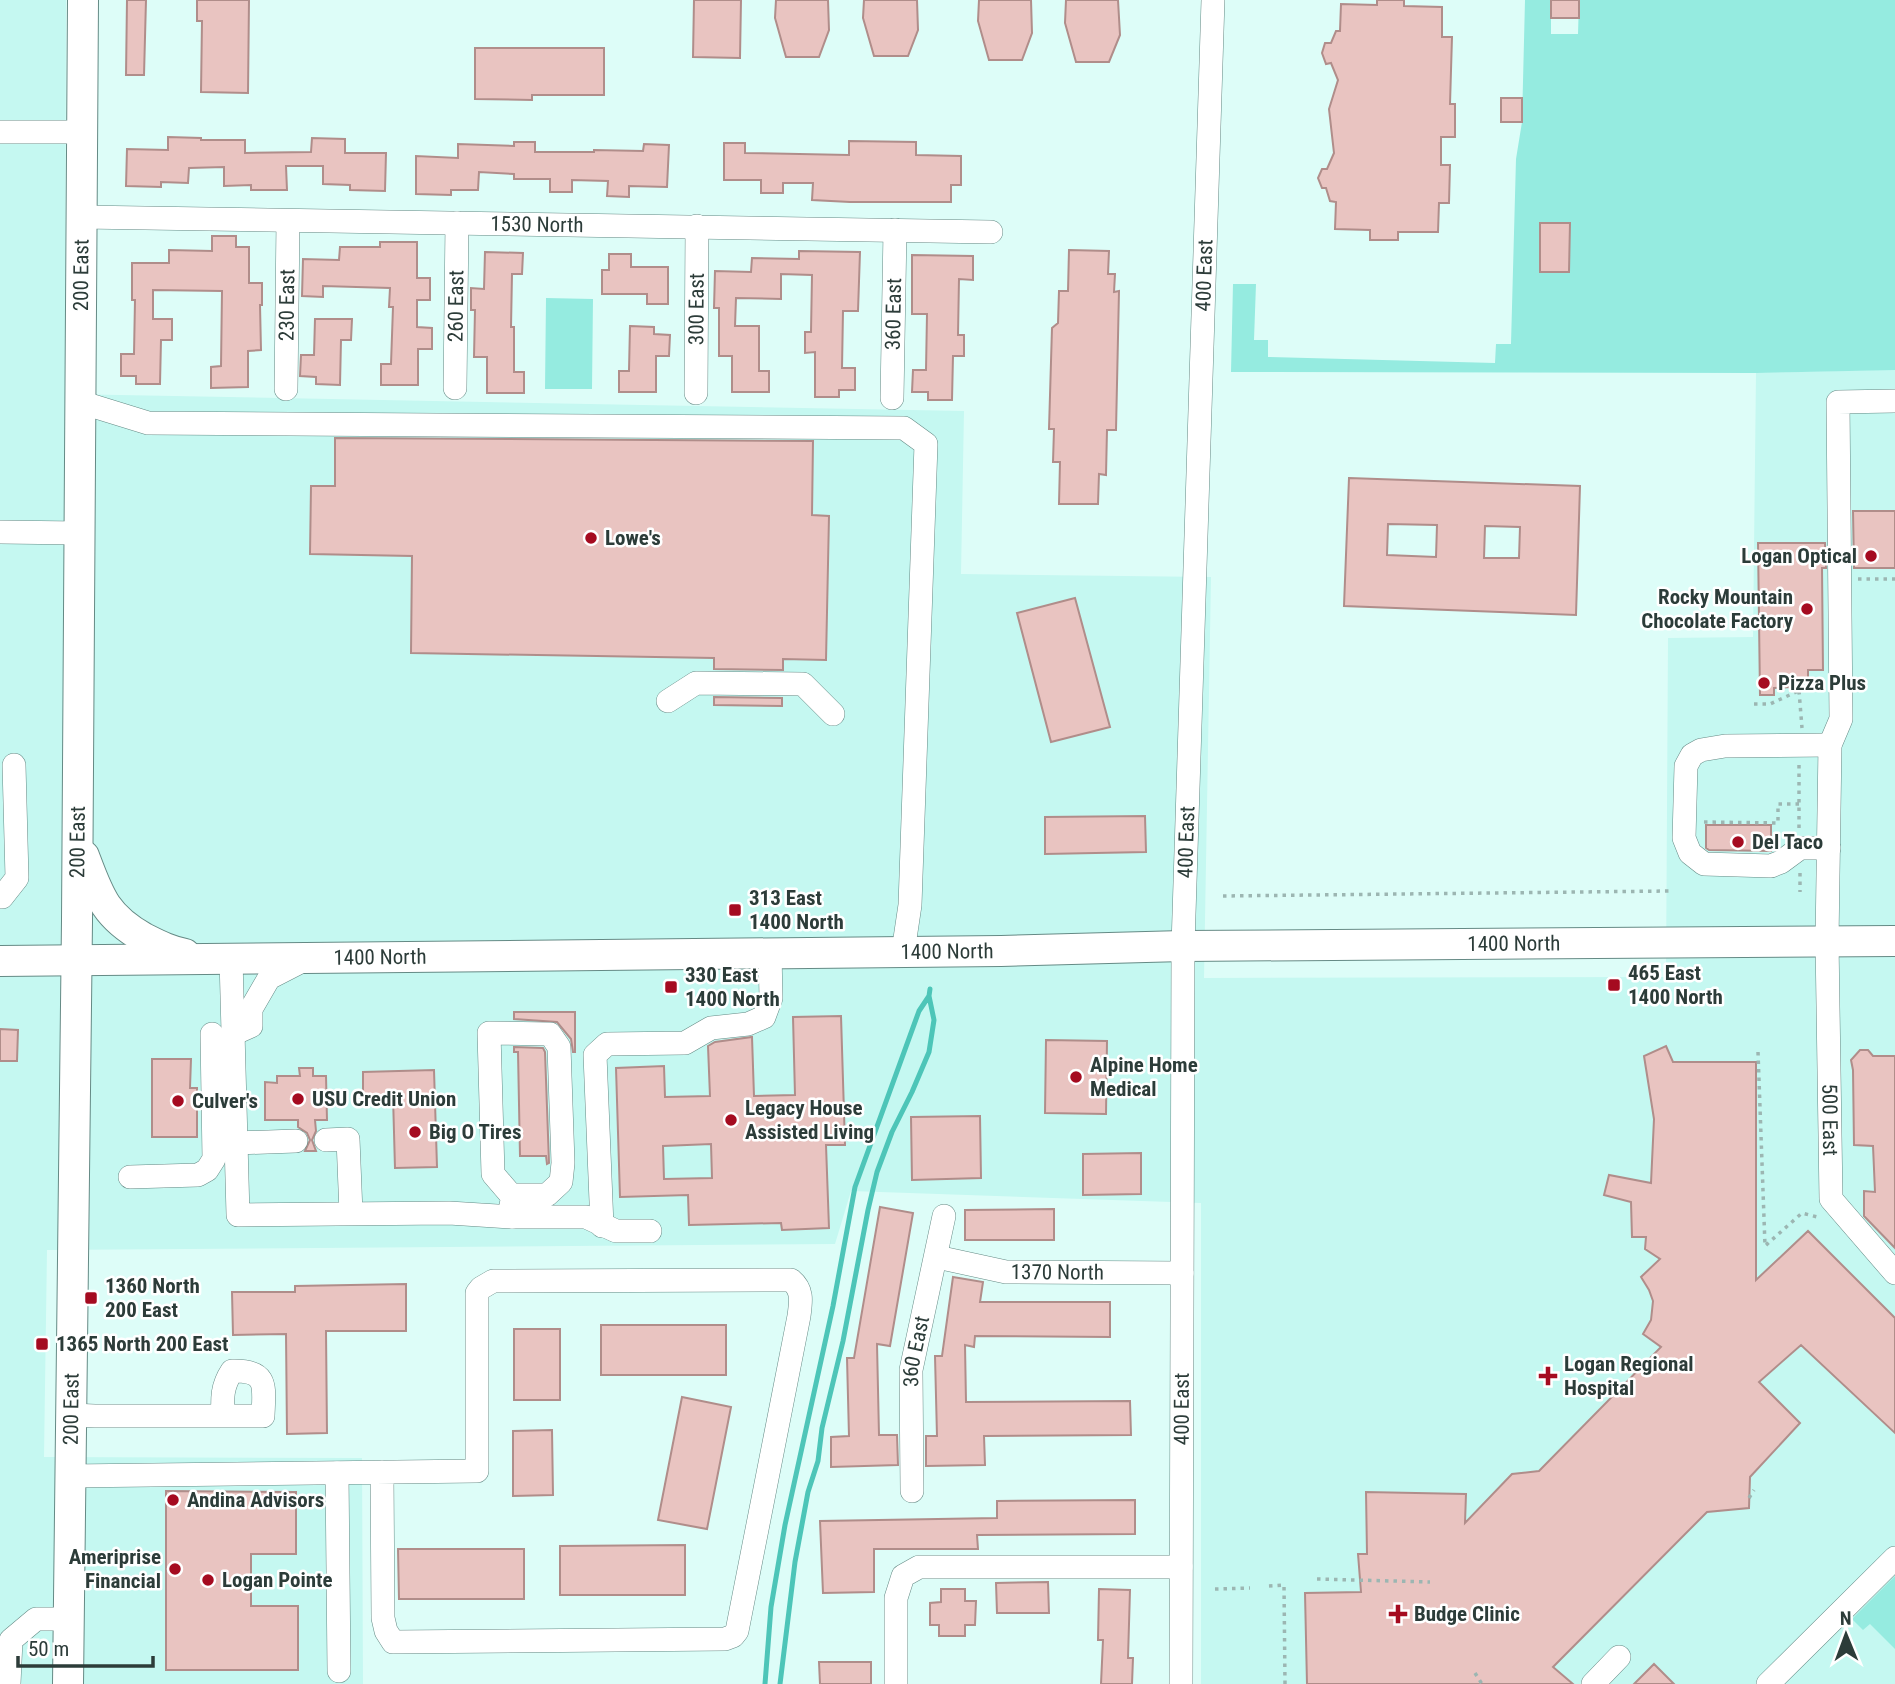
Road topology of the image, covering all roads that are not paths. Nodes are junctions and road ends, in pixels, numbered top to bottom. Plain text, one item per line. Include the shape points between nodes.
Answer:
1 (83, 0) edge
2 (1213, 0) edge
3 (0, 132) edge
4 (82, 132) junction
5 (82, 217) junction
6 (288, 221) junction
7 (457, 223) junction
8 (698, 226) junction
9 (895, 230) junction
10 (991, 232) dead end
11 (455, 388) dead end
12 (286, 389) dead end
13 (696, 393) dead end
14 (892, 398) dead end
15 (1895, 401) edge
16 (80, 402) junction
17 (0, 532) edge
18 (79, 533) junction
19 (668, 701) dead end
20 (833, 714) dead end
21 (1830, 745) junction
22 (14, 765) dead end
23 (78, 840) junction
24 (1829, 848) junction
25 (0, 897) edge
26 (1827, 942) junction
27 (1895, 942) edge
28 (1183, 946) junction
29 (903, 952) junction
30 (770, 953) junction
31 (306, 958) junction
32 (220, 959) junction
33 (0, 961) edge
34 (76, 961) junction
35 (223, 1034) junction
36 (326, 1140) dead end
37 (296, 1141) dead end
38 (236, 1143) junction
39 (130, 1177) dead end
40 (511, 1206) junction
41 (351, 1213) junction
42 (944, 1216) dead end
43 (602, 1226) junction
44 (650, 1231) dead end
45 (937, 1257) junction
46 (1182, 1273) junction
47 (1894, 1273) edge
48 (71, 1415) junction
49 (223, 1416) dead end
50 (382, 1472) junction
51 (337, 1473) junction
52 (71, 1476) junction
53 (912, 1491) dead end
54 (1895, 1558) edge
55 (1181, 1567) junction
56 (69, 1619) junction
57 (1619, 1657) dead end
58 (339, 1671) dead end
59 (9, 1684) edge
60 (68, 1684) edge
61 (896, 1684) edge
62 (1181, 1684) edge
63 (1593, 1684) edge
64 (1768, 1684) edge

1 - 4 main road, 200 East
2 - 28 street, 400 East
3 - 4 street
4 - 5 main road, 200 East
5 - 6 street, 1530 North
5 - 16 main road, 200 East
6 - 7 street, 1530 North
6 - 12 street, 230 East
7 - 8 street, 1530 North
7 - 11 street, 260 East
8 - 9 street, 1530 North
8 - 13 street, 300 East
9 - 10 street, 1530 North
9 - 14 street, 360 East
15 - 21 street, 500 East via 1838,402 1841,719
16 - 18 main road, 200 East
16 - 29 street via 148,423 904,428 926,444 911,879
17 - 18 street
18 - 23 main road, 200 East
19 - 20 street via 696,683 803,684
21 - 24 street, 500 East
21 - 24 street via 1725,746 1692,755 1686,766 1684,838 1690,853 1704,864 1771,866 1800,848
22 - 25 street via 17,877
23 - 32 main road via 98,894 124,927 167,951
23 - 34 main road, 200 East
24 - 26 street, 500 East
26 - 27 main road, 1400 North
26 - 28 main road, 1400 North
26 - 47 street, 500 East via 1831,1199
28 - 29 main road, 1400 North
28 - 46 street, 400 East
29 - 30 main road, 1400 North
30 - 31 main road, 1400 North
30 - 43 street via 771,998 764,1017 748,1024 711,1028 685,1042 607,1044 595,1055
31 - 32 main road, 1400 North
31 - 35 street via 269,978 251,1009 251,1026
32 - 34 main road, 1400 North
32 - 35 street
33 - 34 main road, 1400 North
34 - 48 main road, 200 East
35 - 38 street
35 - 39 street via 214,1158 207,1170 198,1175
36 - 41 street via 348,1139
37 - 38 street
38 - 41 street via 238,1215
40 - 40 street via 547,1195 561,1182 559,1046 550,1034 489,1033 492,1174
40 - 41 street via 449,1213
40 - 43 street via 586,1217
42 - 45 street, 360 East
43 - 44 street via 616,1231
45 - 46 street, 1370 North via 1006,1272
45 - 53 street, 360 East via 911,1370
46 - 55 street, 400 East
48 - 49 street
48 - 52 main road, 200 East
50 - 50 street via 477,1471 477,1293 494,1281 791,1280 799,1286 799,1316 733,1636 393,1642 383,1618
50 - 51 street
51 - 52 street
51 - 58 street
52 - 56 main road, 200 East
54 - 64 street
55 - 61 street via 919,1567 903,1576 896,1598
55 - 62 street, 400 East
56 - 59 street via 36,1619 11,1640
56 - 60 main road, 200 East
57 - 63 street

